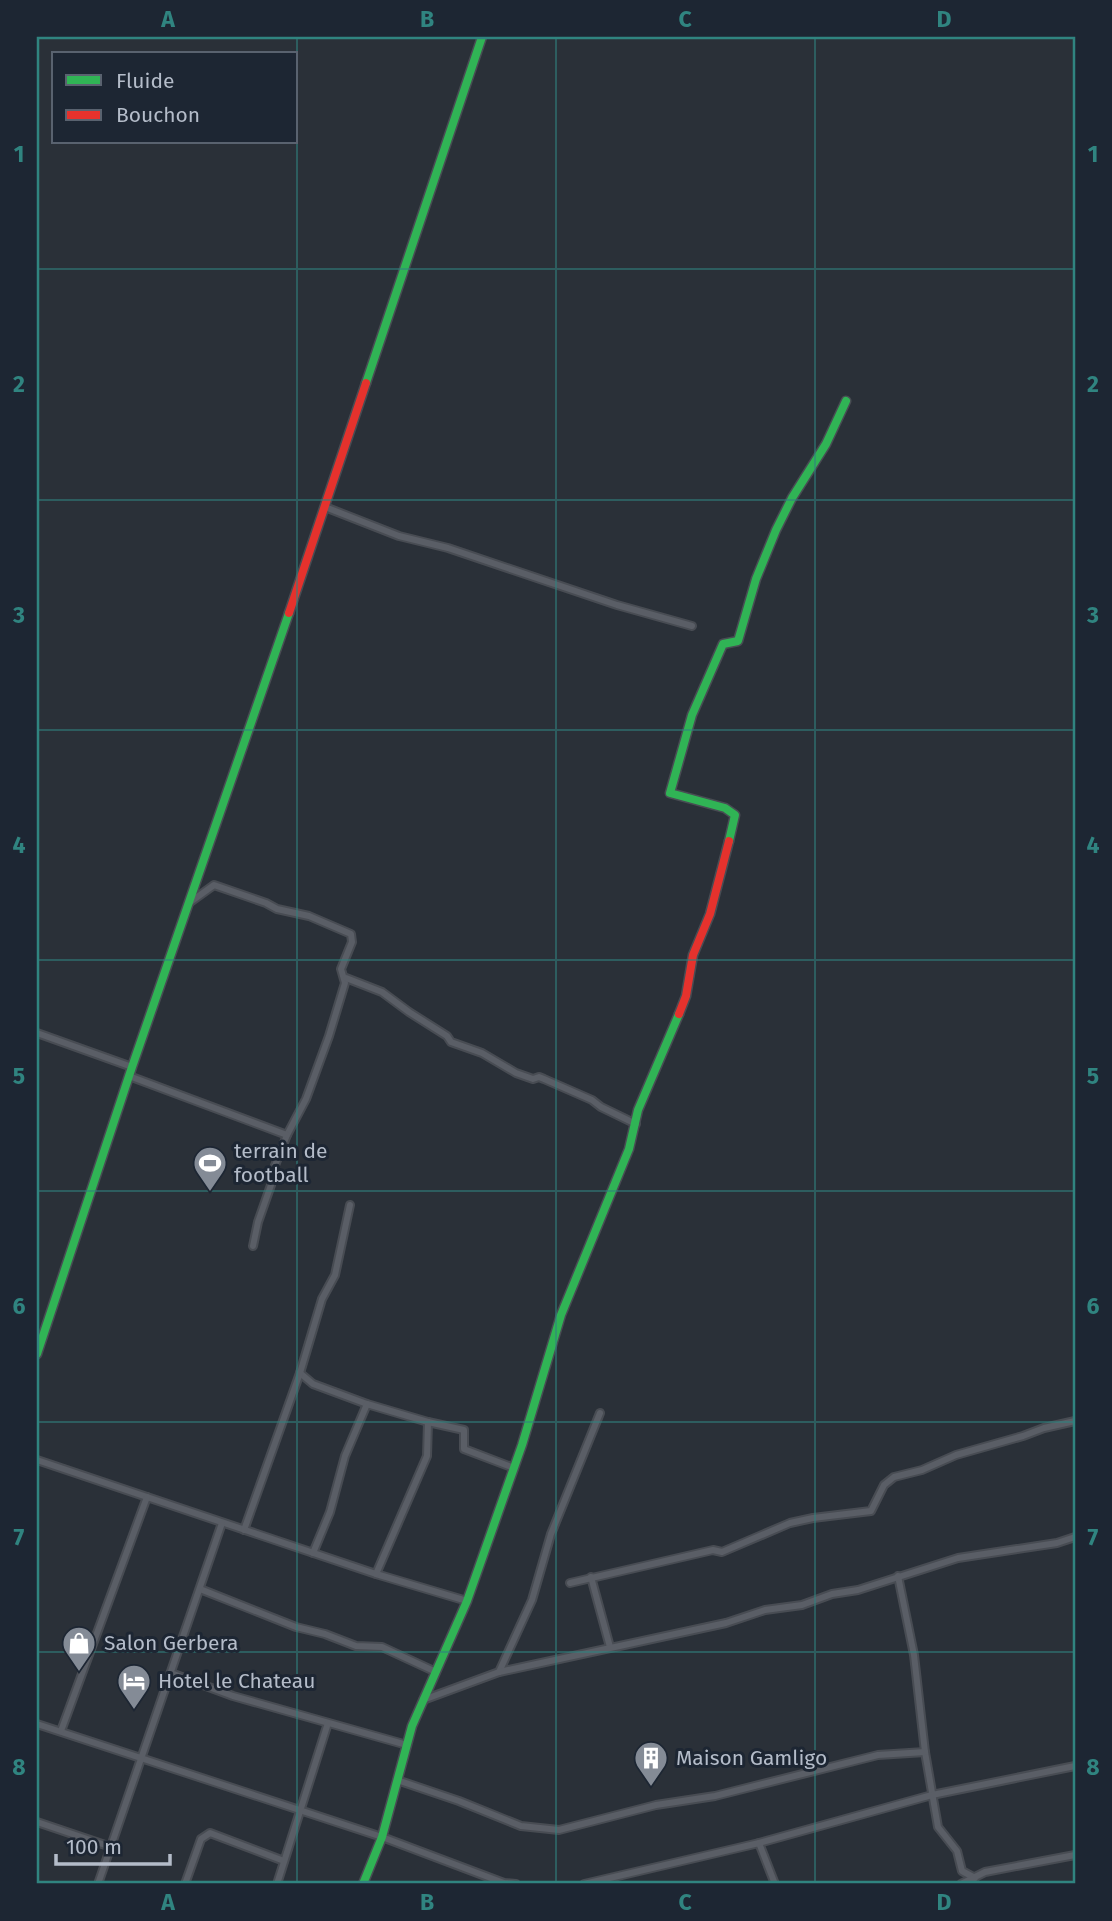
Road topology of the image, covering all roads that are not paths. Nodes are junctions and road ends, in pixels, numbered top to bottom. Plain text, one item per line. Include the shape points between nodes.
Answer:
1 (482, 37) edge
2 (846, 401) dead end
3 (325, 507) junction
4 (692, 626) dead end
5 (197, 878) junction
6 (214, 885) junction
7 (188, 904) junction
8 (346, 978) junction
9 (37, 1034) edge
10 (130, 1072) junction
11 (636, 1124) junction
12 (287, 1135) junction
13 (350, 1205) dead end
14 (253, 1246) dead end
15 (37, 1354) edge
16 (300, 1373) junction
17 (368, 1404) junction
18 (600, 1412) dead end
19 (1075, 1421) edge
20 (428, 1422) junction
21 (37, 1460) edge
22 (513, 1468) junction
23 (147, 1497) junction
24 (222, 1523) junction
25 (244, 1530) junction
26 (1075, 1537) edge
27 (313, 1553) junction
28 (376, 1574) junction
29 (898, 1576) junction
30 (591, 1577) junction
31 (570, 1583) dead end
32 (201, 1589) junction
33 (467, 1601) junction
34 (610, 1647) junction
35 (436, 1672) junction
36 (499, 1672) junction
37 (170, 1674) junction
38 (423, 1700) junction
39 (328, 1723) junction
40 (37, 1724) edge
41 (61, 1731) junction
42 (407, 1745) junction
43 (925, 1752) junction
44 (141, 1758) junction
45 (1075, 1766) edge
46 (397, 1780) junction
47 (932, 1795) junction
48 (300, 1811) junction
49 (37, 1822) edge
50 (382, 1836) junction
51 (759, 1843) junction
52 (111, 1847) junction
53 (1075, 1855) edge
54 (284, 1861) junction
55 (975, 1878) junction
56 (98, 1884) edge
57 (185, 1884) edge
58 (277, 1884) edge
59 (363, 1884) edge
60 (516, 1884) edge
61 (584, 1884) edge
62 (775, 1884) edge
63 (961, 1884) edge

1 - 3 street
2 - 11 street via 776,530 738,641 723,644 681,745 670,793 735,815 710,914 692,955 686,996
3 - 4 street via 398,536
3 - 5 street
5 - 6 street
5 - 7 street
6 - 7 street
6 - 8 street via 351,934 341,970
7 - 10 street
8 - 11 street via 382,992 451,1042 516,1073 580,1094
8 - 12 street via 322,1057
9 - 10 street
10 - 12 street
10 - 15 street
11 - 22 street via 561,1315
12 - 14 street
13 - 16 street via 335,1275 322,1299
16 - 17 street via 313,1384
16 - 25 street
17 - 20 street
17 - 27 street via 345,1456
18 - 36 street via 551,1534 532,1600
19 - 30 street via 894,1477 884,1485 871,1511 801,1521 722,1552 713,1550
20 - 22 street via 464,1430 464,1449
20 - 28 street via 427,1456
21 - 23 street
22 - 33 street
23 - 24 street
23 - 41 street
24 - 25 street
24 - 32 street
25 - 27 street
26 - 29 street via 958,1558
27 - 28 street
28 - 33 street
29 - 34 street via 802,1605
29 - 43 street via 914,1655
30 - 31 street
30 - 34 street
32 - 35 street via 296,1627 356,1646 382,1647
32 - 37 street
33 - 35 street
34 - 36 street
35 - 38 street
36 - 38 street
37 - 39 street
37 - 44 street
38 - 42 street
39 - 42 street
39 - 48 street
40 - 41 street
41 - 44 street
42 - 46 street
43 - 46 street via 878,1755 558,1830 521,1826
43 - 47 street
44 - 48 street
44 - 52 street
45 - 47 street
46 - 50 street
47 - 51 street
47 - 55 street via 938,1827 957,1851 962,1871
48 - 50 street
48 - 54 street
49 - 52 street
50 - 59 street
50 - 60 street
51 - 61 street
51 - 62 street
52 - 56 street
53 - 55 street via 985,1872
54 - 57 street via 210,1833 201,1839
54 - 58 street
55 - 63 street

